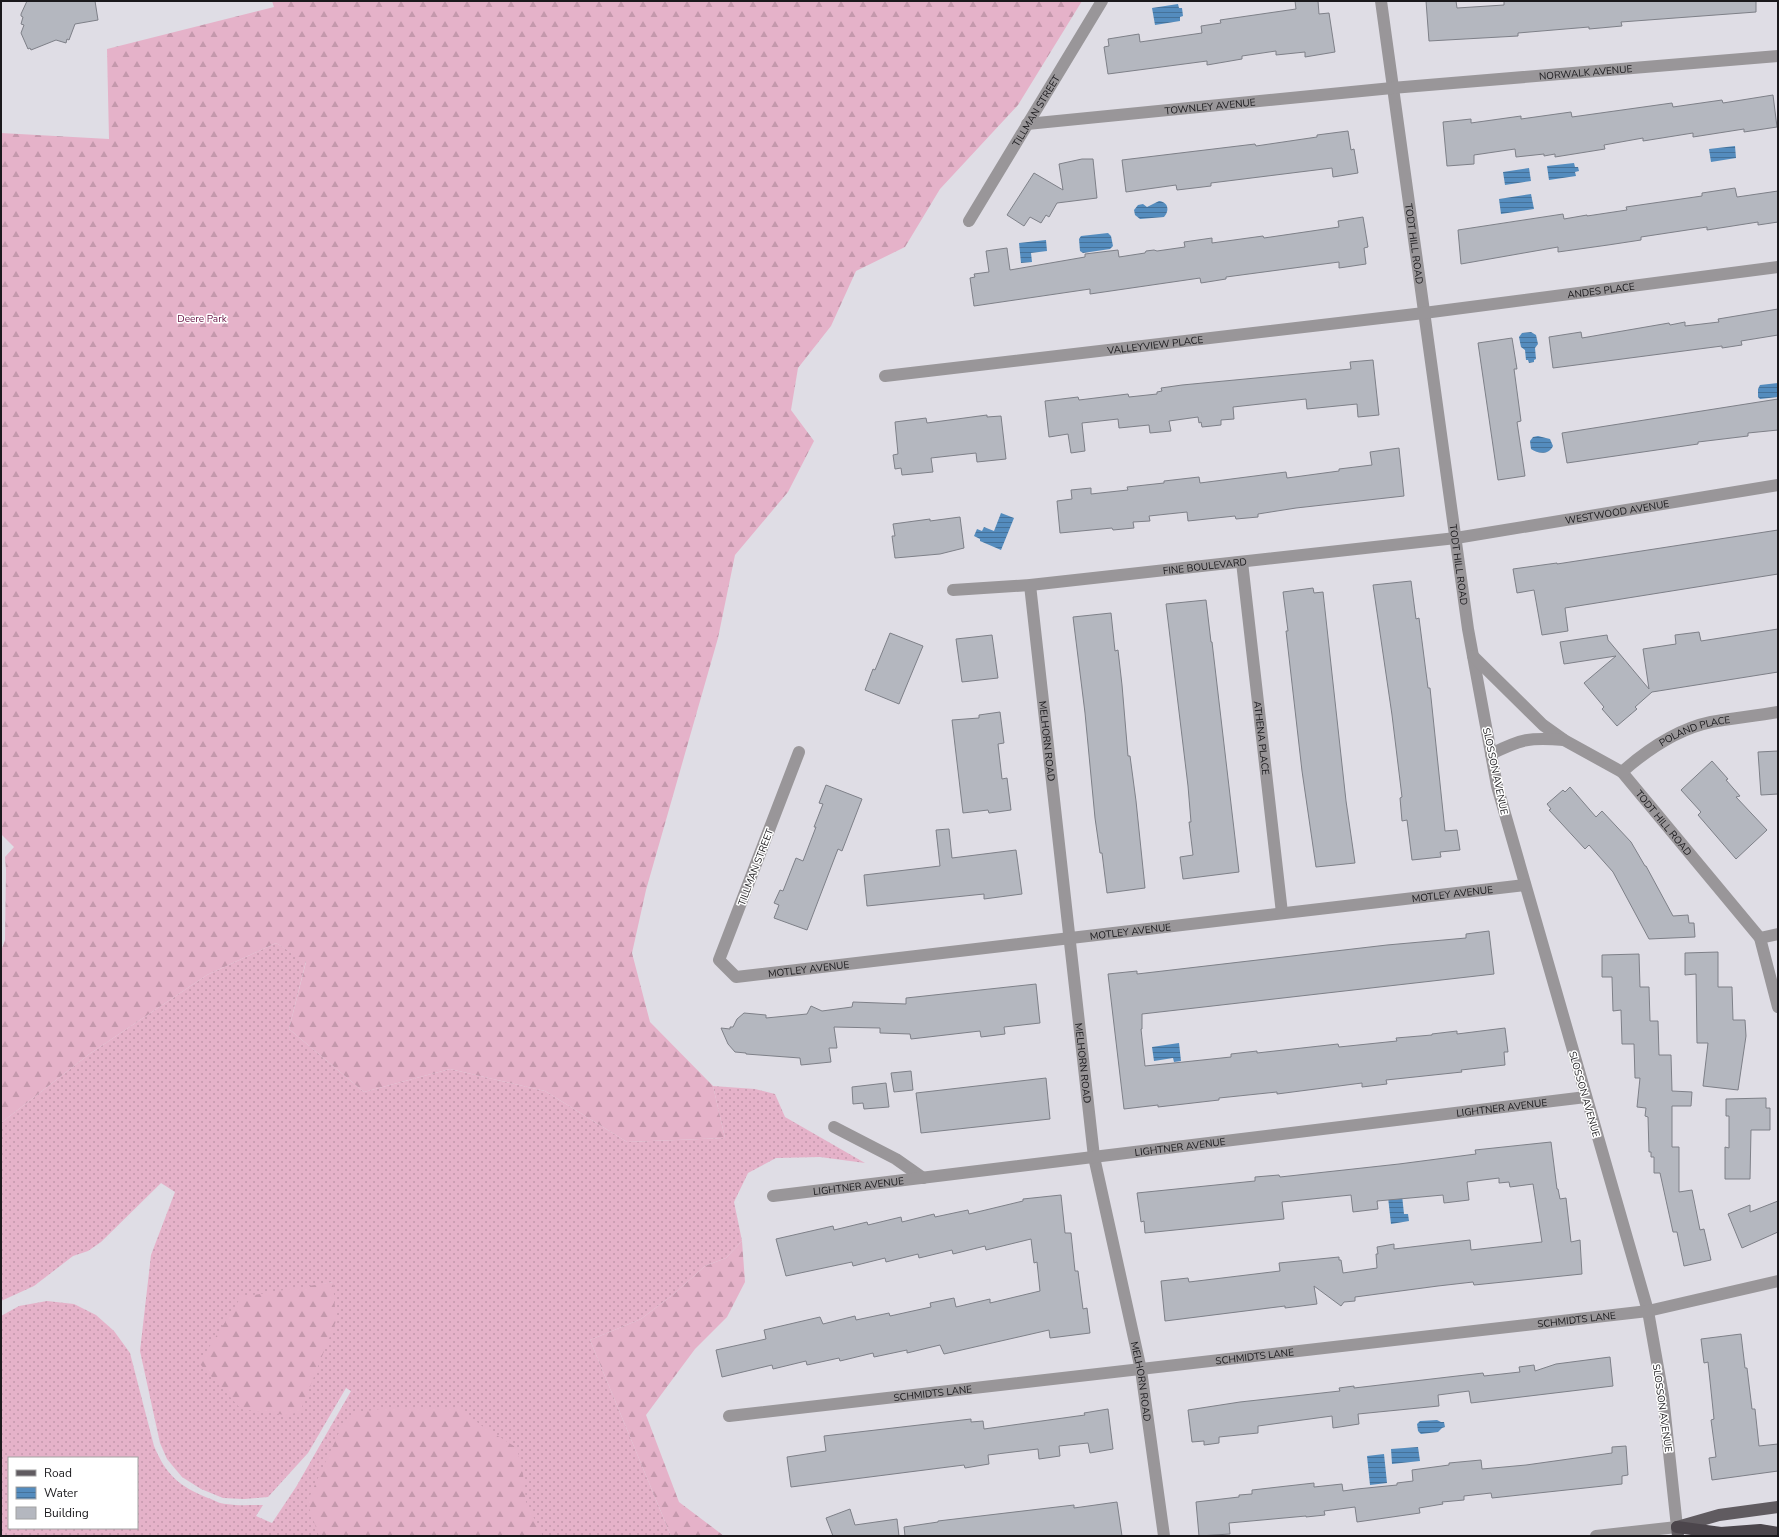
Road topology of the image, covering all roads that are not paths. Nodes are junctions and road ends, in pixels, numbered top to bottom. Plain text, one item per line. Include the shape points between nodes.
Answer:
1 (1102, 1) edge
2 (1381, 1) edge
3 (1778, 56) edge
4 (1392, 88) junction
5 (1027, 124) junction
6 (969, 221) dead end
7 (1778, 267) edge
8 (1424, 313) junction
9 (885, 376) dead end
10 (1778, 485) edge
11 (1456, 538) junction
12 (1242, 562) junction
13 (1030, 585) junction
14 (953, 590) dead end
15 (1473, 656) junction
16 (1778, 712) edge
17 (1564, 740) junction
18 (799, 752) dead end
19 (1491, 754) junction
20 (1622, 772) junction
21 (1525, 885) junction
22 (1282, 913) junction
23 (1778, 934) edge
24 (1069, 938) junction
25 (1760, 938) junction
26 (736, 977) joint
27 (1778, 1007) edge
28 (1586, 1097) junction
29 (834, 1127) dead end
30 (1094, 1157) junction
31 (923, 1178) junction
32 (773, 1196) dead end
33 (1778, 1281) edge
34 (1648, 1311) junction
35 (1141, 1370) junction
36 (729, 1416) dead end
37 (1778, 1507) edge
38 (1678, 1532) edge
39 (1778, 1533) edge
40 (1164, 1536) edge
41 (1596, 1536) edge

1 - 5 street, TILLMAN STREET
2 - 4 street, TODT HILL ROAD
3 - 4 street, NORWALK AVENUE
4 - 5 street, TOWNLEY AVENUE
4 - 8 street, TODT HILL ROAD
5 - 6 street, TILLMAN STREET
7 - 8 street, ANDES PLACE
8 - 9 street, VALLEYVIEW PLACE
8 - 11 street, TODT HILL ROAD
10 - 11 street, WESTWOOD AVENUE
11 - 12 street, FINE BOULEVARD
11 - 15 street, TODT HILL ROAD
12 - 13 street, FINE BOULEVARD
12 - 22 street, ATHENA PLACE
13 - 14 street, FINE BOULEVARD
13 - 24 street, MELHORN ROAD
15 - 17 street, TODT HILL ROAD via 1519,702
15 - 19 street, SLOSSON AVENUE
16 - 20 street, POLAND PLACE via 1711,722 1690,728 1669,737 1644,753
17 - 19 street via 1525,739 1513,742
17 - 20 street, TODT HILL ROAD
18 - 26 street, TILLMAN STREET via 719,960
19 - 21 street, SLOSSON AVENUE via 1497,786
20 - 25 street, TODT HILL ROAD
21 - 22 street, MOTLEY AVENUE
21 - 28 street, SLOSSON AVENUE
22 - 24 street, MOTLEY AVENUE
23 - 25 street
24 - 26 street, MOTLEY AVENUE
24 - 30 street, MELHORN ROAD
25 - 27 street, TODT HILL ROAD
28 - 30 street, LIGHTNER AVENUE
28 - 34 street, SLOSSON AVENUE
29 - 31 street via 896,1159
30 - 31 street, LIGHTNER AVENUE
30 - 35 street, MELHORN ROAD
31 - 32 street, LIGHTNER AVENUE
33 - 34 street, SCHMIDTS LANE
34 - 35 street, SCHMIDTS LANE
34 - 38 street, SLOSSON AVENUE via 1663,1396
35 - 36 street, SCHMIDTS LANE
35 - 40 street, MELHORN ROAD
37 - 38 main road via 1719,1515
38 - 39 highway via 1720,1533 1760,1530
38 - 41 street

